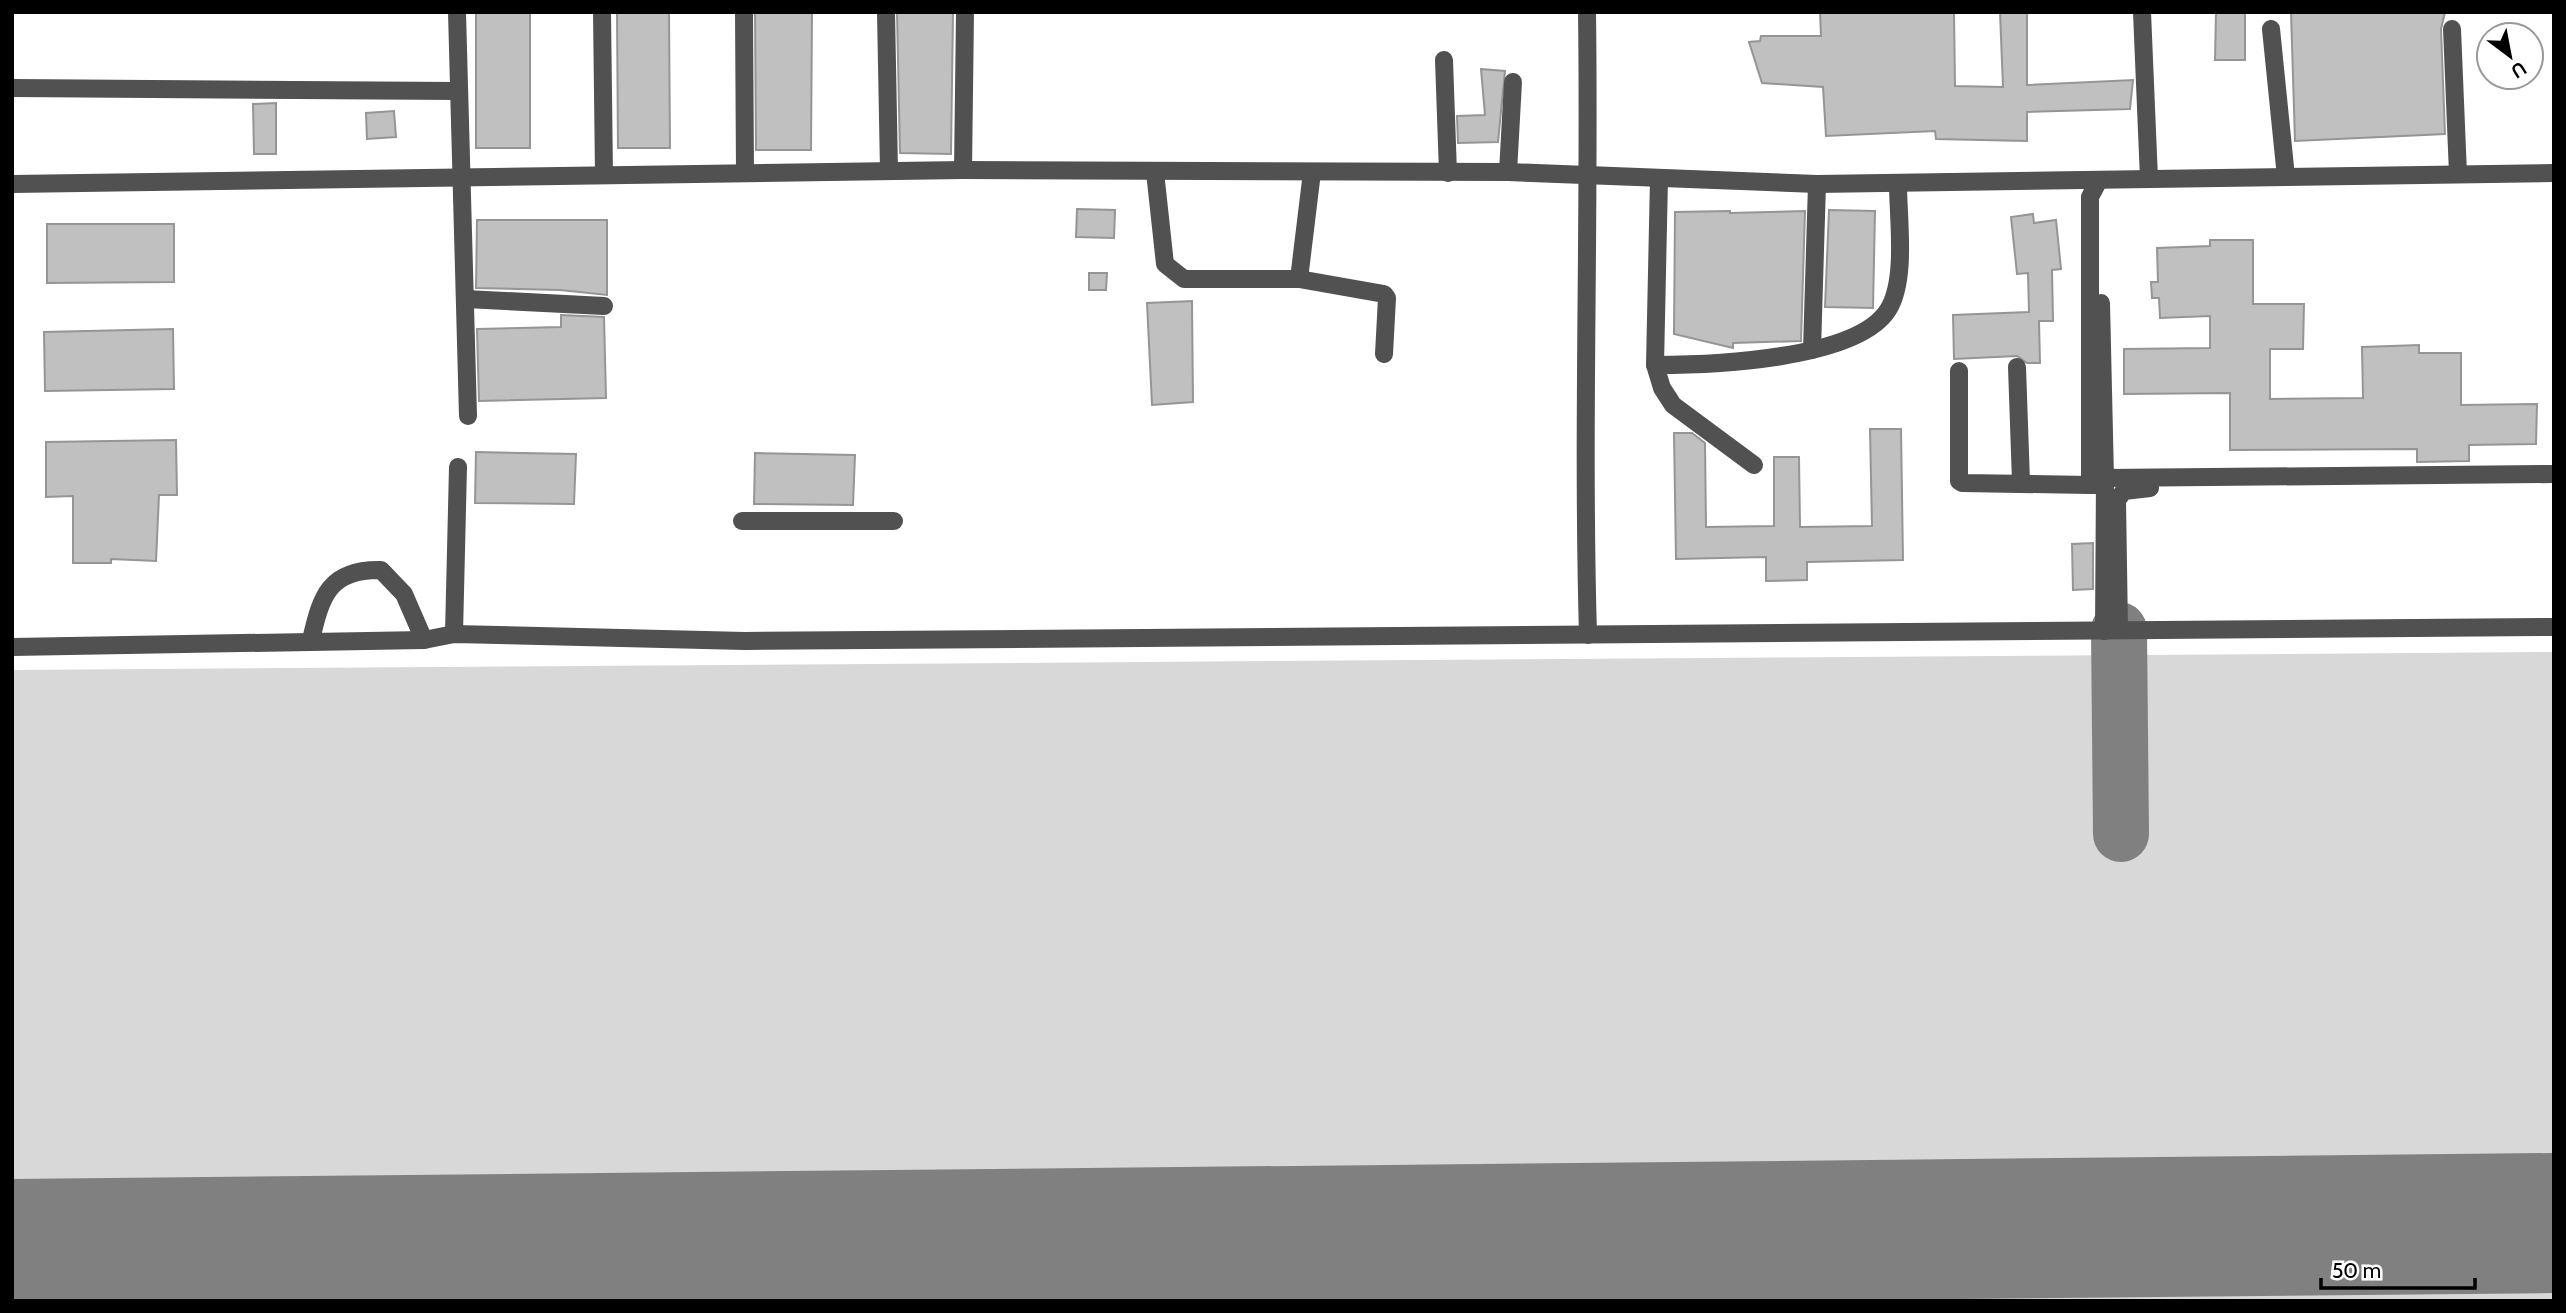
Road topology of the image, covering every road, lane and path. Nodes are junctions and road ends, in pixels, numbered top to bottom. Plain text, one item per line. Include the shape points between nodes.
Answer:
1 (457, 12) edge
2 (602, 12) edge
3 (744, 12) edge
4 (886, 12) edge
5 (965, 12) edge
6 (1587, 12) edge
7 (2142, 12) edge
8 (2271, 29) dead end
9 (2452, 29) dead end
10 (1444, 60) dead end
11 (1513, 82) dead end
12 (12, 88) edge
13 (458, 91) junction
14 (963, 170) junction
15 (889, 171) junction
16 (1155, 172) junction
17 (1312, 172) junction
18 (1508, 172) junction
19 (745, 173) junction
20 (1448, 173) junction
21 (2554, 173) edge
22 (2458, 174) junction
23 (604, 175) junction
24 (1589, 175) junction
25 (2286, 177) junction
26 (463, 178) junction
27 (1659, 179) junction
28 (2148, 179) junction
29 (2104, 180) junction
30 (12, 184) edge
31 (1817, 184) junction
32 (1898, 184) junction
33 (1299, 279) junction
34 (466, 299) junction
35 (604, 306) dead end
36 (1812, 350) junction
37 (1384, 354) dead end
38 (1655, 366) junction
39 (2017, 367) dead end
40 (1959, 371) dead end
41 (468, 416) dead end
42 (1754, 465) dead end
43 (458, 467) dead end
44 (2554, 474) edge
45 (2021, 482) junction
46 (2100, 482) junction
47 (2554, 485) edge
48 (894, 520) dead end
49 (741, 521) dead end
50 (2554, 627) edge
51 (2111, 630) junction
52 (454, 634) junction
53 (1588, 635) junction
54 (311, 640) junction
55 (424, 640) junction
56 (12, 646) edge

1 - 13 street
2 - 23 street
3 - 19 street
4 - 15 street
5 - 14 street
6 - 24 street
7 - 28 street
8 - 25 street
9 - 22 street
10 - 20 street
11 - 18 street
12 - 13 street
13 - 26 street
14 - 15 street
14 - 16 street
15 - 19 street
16 - 17 street
16 - 33 street via 1165,264 1184,279
17 - 20 street
17 - 33 street
18 - 20 street
18 - 24 street
19 - 23 street
21 - 22 street
22 - 25 street
23 - 26 street
24 - 27 street
24 - 53 street via 1584,504
25 - 28 street
26 - 30 street
26 - 34 street
27 - 31 street
27 - 38 street
28 - 29 street
29 - 32 street
29 - 46 street via 2099,198
31 - 32 street
31 - 36 street
32 - 36 street via 1899,282 1888,310 1856,334
33 - 37 street via 1384,294
34 - 35 street
34 - 41 street
36 - 38 street via 1719,365
38 - 42 street via 1672,405
39 - 45 street
40 - 45 street via 1959,481 1965,485
43 - 52 street
44 - 46 street
45 - 46 street
46 - 51 street
47 - 51 street via 2133,488 2117,500
48 - 49 street
50 - 51 street
51 - 53 street
52 - 53 street via 746,641
52 - 55 street
54 - 55 street
54 - 55 street via 325,592 343,577 366,570 381,570 404,594
54 - 56 street

